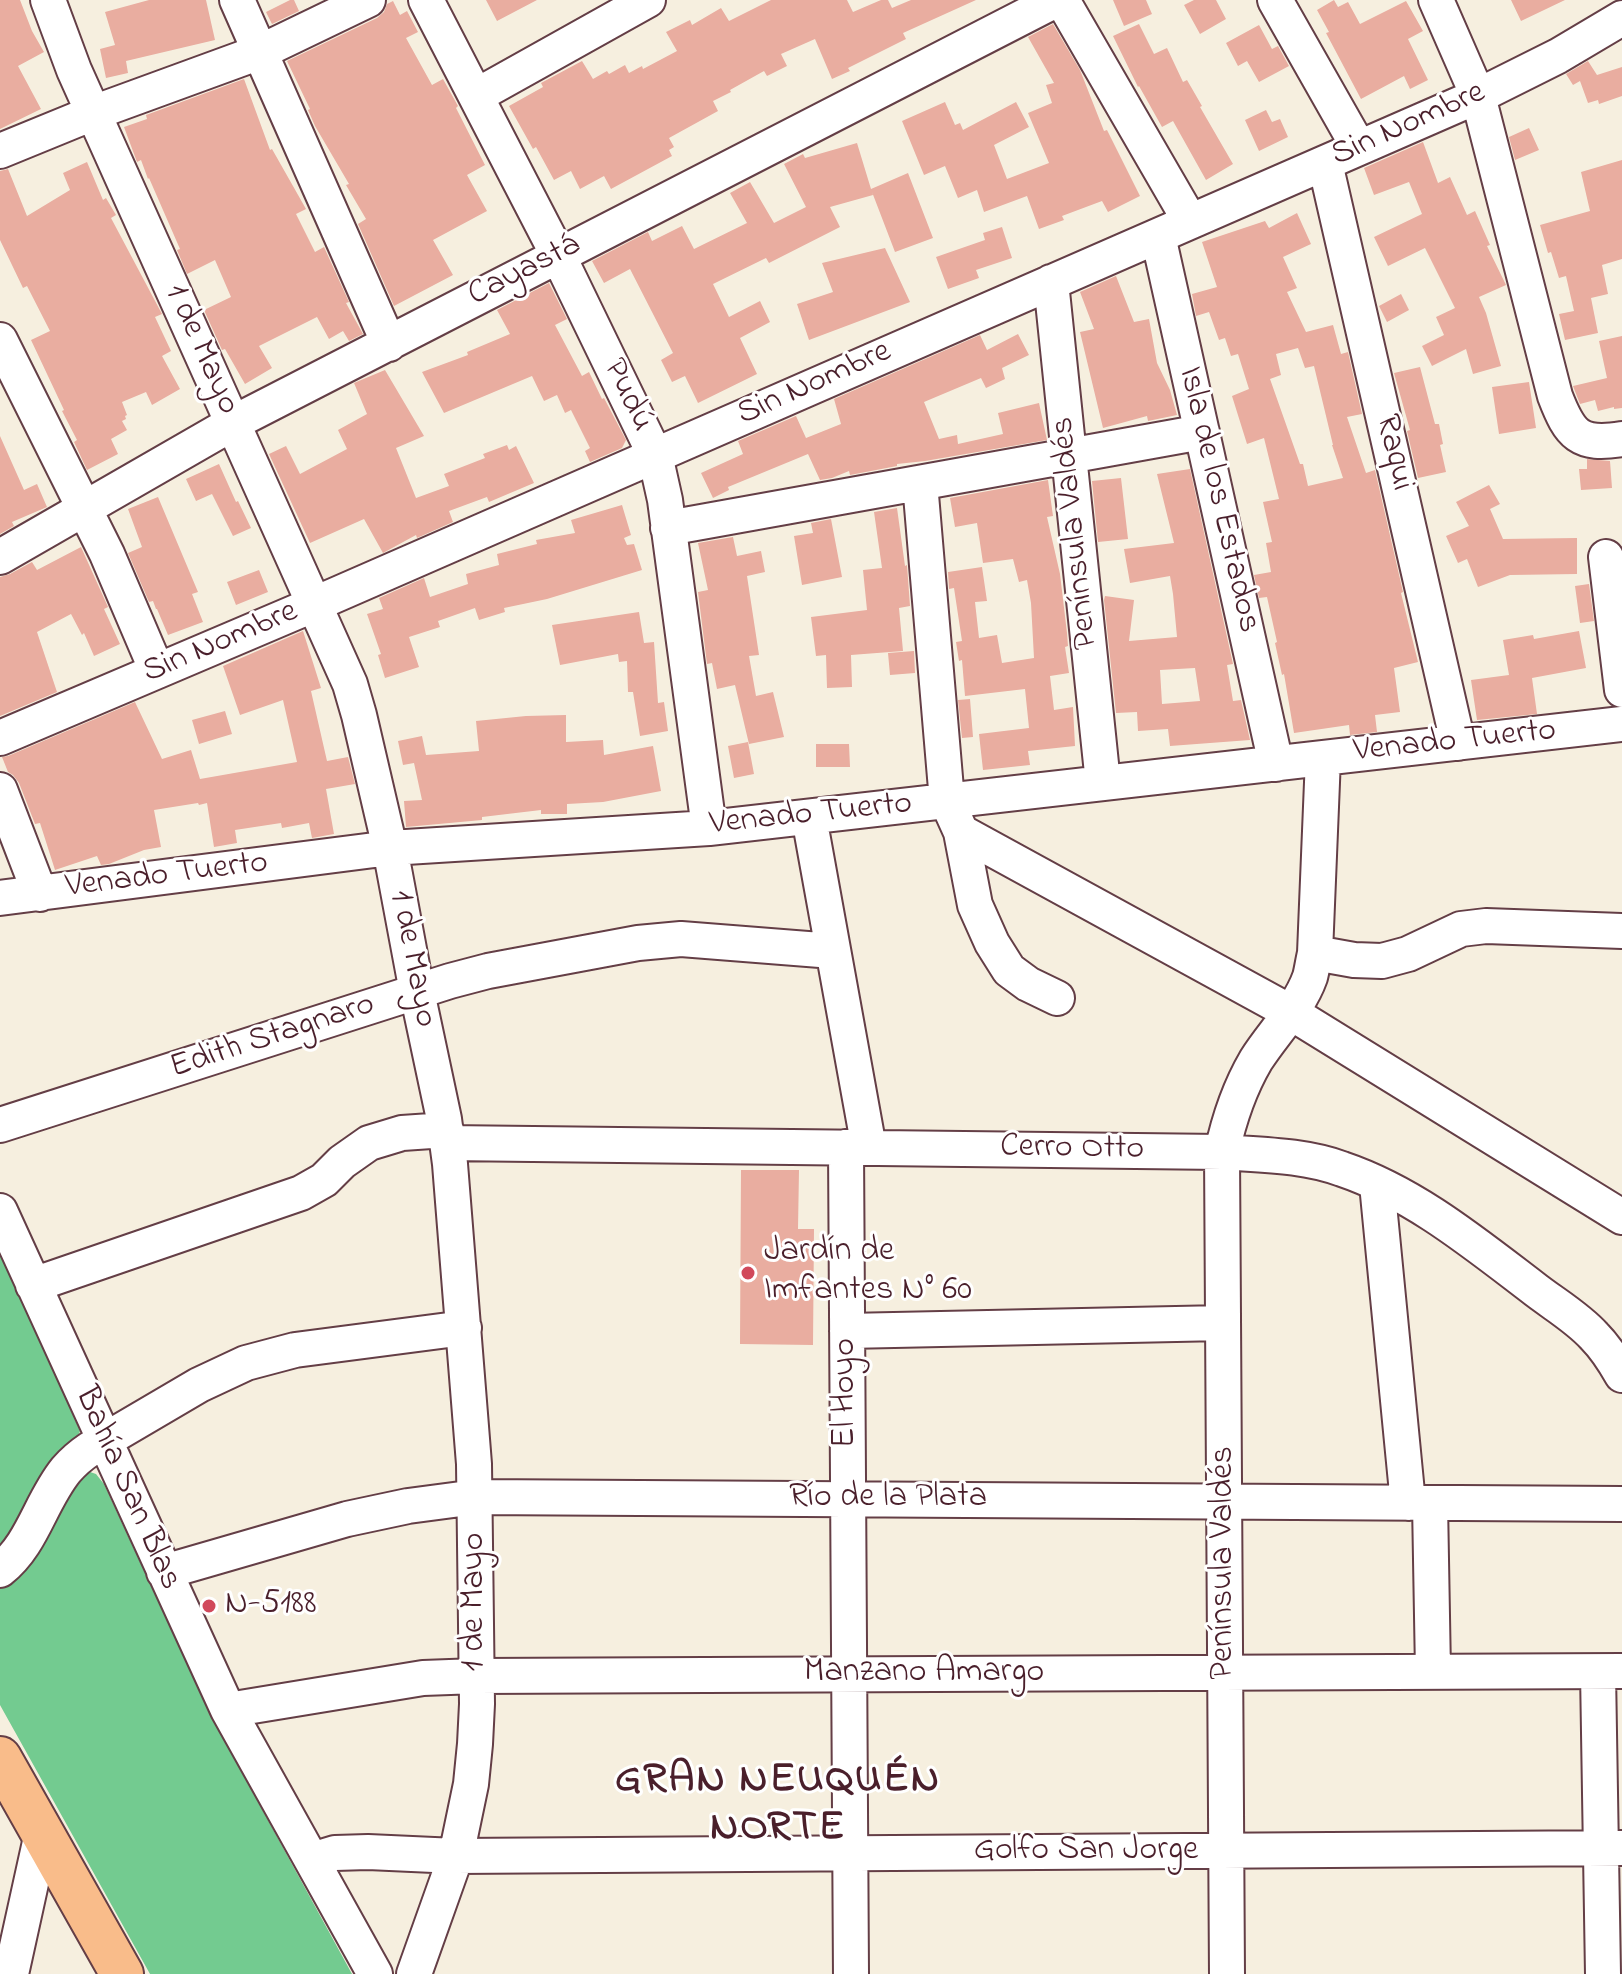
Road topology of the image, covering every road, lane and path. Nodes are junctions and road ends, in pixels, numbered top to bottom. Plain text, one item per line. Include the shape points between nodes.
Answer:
1 (48, 0) edge
2 (237, 0) edge
3 (368, 0) edge
4 (426, 0) edge
5 (648, 0) edge
6 (1056, 0) edge
7 (1062, 0) edge
8 (1275, 0) edge
9 (1436, 0) edge
10 (1622, 18) edge
11 (260, 52) junction
12 (476, 96) junction
13 (1478, 96) junction
14 (93, 113) junction
15 (1359, 148) junction
16 (0, 151) edge
17 (1325, 163) junction
18 (1190, 221) junction
19 (1158, 236) junction
20 (558, 255) junction
21 (1051, 282) junction
22 (0, 340) edge
23 (389, 344) junction
24 (233, 423) junction
25 (1202, 432) junction
26 (1622, 439) edge
27 (655, 455) junction
28 (1069, 456) junction
29 (920, 483) junction
30 (84, 509) junction
31 (668, 528) junction
32 (0, 557) edge
33 (1606, 557) dead end
34 (315, 604) junction
35 (157, 671) junction
36 (1622, 690) edge
37 (1622, 724) edge
38 (0, 738) edge
39 (1458, 743) junction
40 (1323, 758) junction
41 (1276, 764) junction
42 (1103, 783) junction
43 (0, 790) edge
44 (947, 801) junction
45 (809, 817) junction
46 (709, 828) junction
47 (961, 832) junction
48 (390, 848) junction
49 (40, 894) junction
50 (0, 898) edge
51 (1622, 931) edge
52 (833, 951) junction
53 (1315, 953) junction
54 (417, 992) junction
55 (1057, 998) dead end
56 (1290, 1012) junction
57 (0, 1125) edge
58 (446, 1136) junction
59 (857, 1148) junction
60 (1222, 1152) junction
61 (1377, 1184) junction
62 (0, 1211) edge
63 (1622, 1217) edge
64 (33, 1285) junction
65 (1223, 1323) junction
66 (464, 1328) junction
67 (847, 1331) junction
68 (1622, 1375) edge
69 (104, 1440) junction
70 (476, 1497) junction
71 (848, 1499) junction
72 (1224, 1502) junction
73 (1419, 1503) junction
74 (1622, 1504) edge
75 (0, 1570) edge
76 (164, 1572) junction
77 (1433, 1672) junction
78 (1610, 1672) edge
79 (1225, 1673) junction
80 (849, 1674) junction
81 (477, 1676) junction
82 (228, 1710) junction
83 (3, 1767) edge
84 (42, 1833) junction
85 (1611, 1848) edge
86 (1227, 1851) junction
87 (851, 1853) junction
88 (456, 1856) junction
89 (312, 1860) junction
90 (11, 1974) edge
91 (122, 1974) edge
92 (375, 1974) edge
93 (414, 1974) edge
94 (851, 1974) edge
95 (1227, 1974) edge
96 (1603, 1974) edge

1 - 14 street, 1 de Mayo
2 - 11 street
3 - 11 street
4 - 12 street, Pudú
5 - 12 street
6 - 20 street, Cayastá
7 - 18 street
8 - 15 street
9 - 13 street
10 - 13 street, Sin Nombre
11 - 14 street
11 - 23 street
12 - 20 street, Pudú
13 - 15 street, Sin Nombre
13 - 26 street via 1564,418 1586,440
14 - 16 street
14 - 24 street, 1 de Mayo
15 - 17 street, Sin Nombre
17 - 18 street, Sin Nombre
17 - 39 street, Raqui
18 - 19 street, Sin Nombre
19 - 21 street, Sin Nombre
19 - 25 street, Isla de los Estados
20 - 23 street, Cayastá
20 - 27 street, Pudú
21 - 27 street, Sin Nombre
21 - 28 street, Península Valdés
22 - 30 street
23 - 24 street, Cayastá
24 - 30 street, Cayastá
24 - 34 street, 1 de Mayo
25 - 28 street
25 - 41 street, Isla de los Estados
27 - 31 street, Pudú
27 - 34 street, Sin Nombre
28 - 29 street
28 - 42 street, Península Valdés
29 - 31 street
29 - 44 street
30 - 32 street, Cayastá
30 - 35 street
31 - 46 street, Pudú
33 - 36 street
34 - 35 street, Sin Nombre
34 - 48 street, 1 de Mayo via 350,684
35 - 38 street, Sin Nombre
37 - 39 street, Venado Tuerto
39 - 40 street, Venado Tuerto
40 - 41 street, Venado Tuerto
40 - 53 street, Península Valdés
41 - 42 street, Venado Tuerto
42 - 44 street, Venado Tuerto
43 - 49 street
44 - 45 street, Venado Tuerto
44 - 47 street
45 - 46 street, Venado Tuerto
45 - 52 street, El Hoyo
46 - 48 street, Venado Tuerto
47 - 55 street via 975,905 992,943 1009,970
47 - 56 street
48 - 49 street, Venado Tuerto
48 - 54 street, 1 de Mayo
49 - 50 street, Venado Tuerto
51 - 53 street via 1486,926 1461,929 1382,961
52 - 54 street, Edith Stagnaro via 666,940 488,971
52 - 59 street, El Hoyo
53 - 56 street, Península Valdés via 1302,995
54 - 57 street, Edith Stagnaro
54 - 58 street, 1 de Mayo
56 - 60 street, Península Valdés via 1239,1091
56 - 63 street
58 - 59 street, Cerro Otto
58 - 64 street, Cerro Otto via 402,1133 369,1143 301,1193
58 - 66 street, 1 de Mayo
59 - 60 street, Cerro Otto
59 - 67 street, El Hoyo
60 - 61 street, Cerro Otto via 1299,1158
60 - 65 street, Península Valdés
61 - 68 street, Cerro Otto via 1462,1234 1592,1334
61 - 73 street
62 - 64 street, Bahía San Blas
64 - 69 street, Bahía San Blas
65 - 67 street
65 - 72 street, Península Valdés
66 - 69 street via 295,1350 246,1363
66 - 70 street, 1 de Mayo
67 - 71 street, El Hoyo
69 - 75 street via 65,1471 23,1546
69 - 76 street, Bahía San Blas
70 - 71 street, Río de la Plata
70 - 76 street, Río de la Plata via 347,1519
70 - 81 street, 1 de Mayo
71 - 72 street, Río de la Plata
71 - 80 street, El Hoyo
72 - 73 street, Río de la Plata
72 - 79 street, Península Valdés
73 - 74 street, Río de la Plata
73 - 77 street
76 - 82 street, Bahía San Blas
77 - 78 street, Manzano Amargo
77 - 79 street, Manzano Amargo
78 - 85 street
79 - 80 street, Manzano Amargo
79 - 86 street, Península Valdés
80 - 81 street, Manzano Amargo
80 - 87 street, El Hoyo
81 - 82 street, Manzano Amargo via 423,1678
81 - 88 street, 1 de Mayo via 472,1771
82 - 89 street, Bahía San Blas
83 - 84 main road
84 - 90 street
84 - 91 main road
85 - 86 street, Golfo San Jorge
85 - 96 street
86 - 87 street, Golfo San Jorge
86 - 95 street, Península Valdés
87 - 88 street, Golfo San Jorge
87 - 94 street, El Hoyo
88 - 89 street, Golfo San Jorge via 346,1852
88 - 93 street, 1 de Mayo
89 - 92 street, Bahía San Blas

